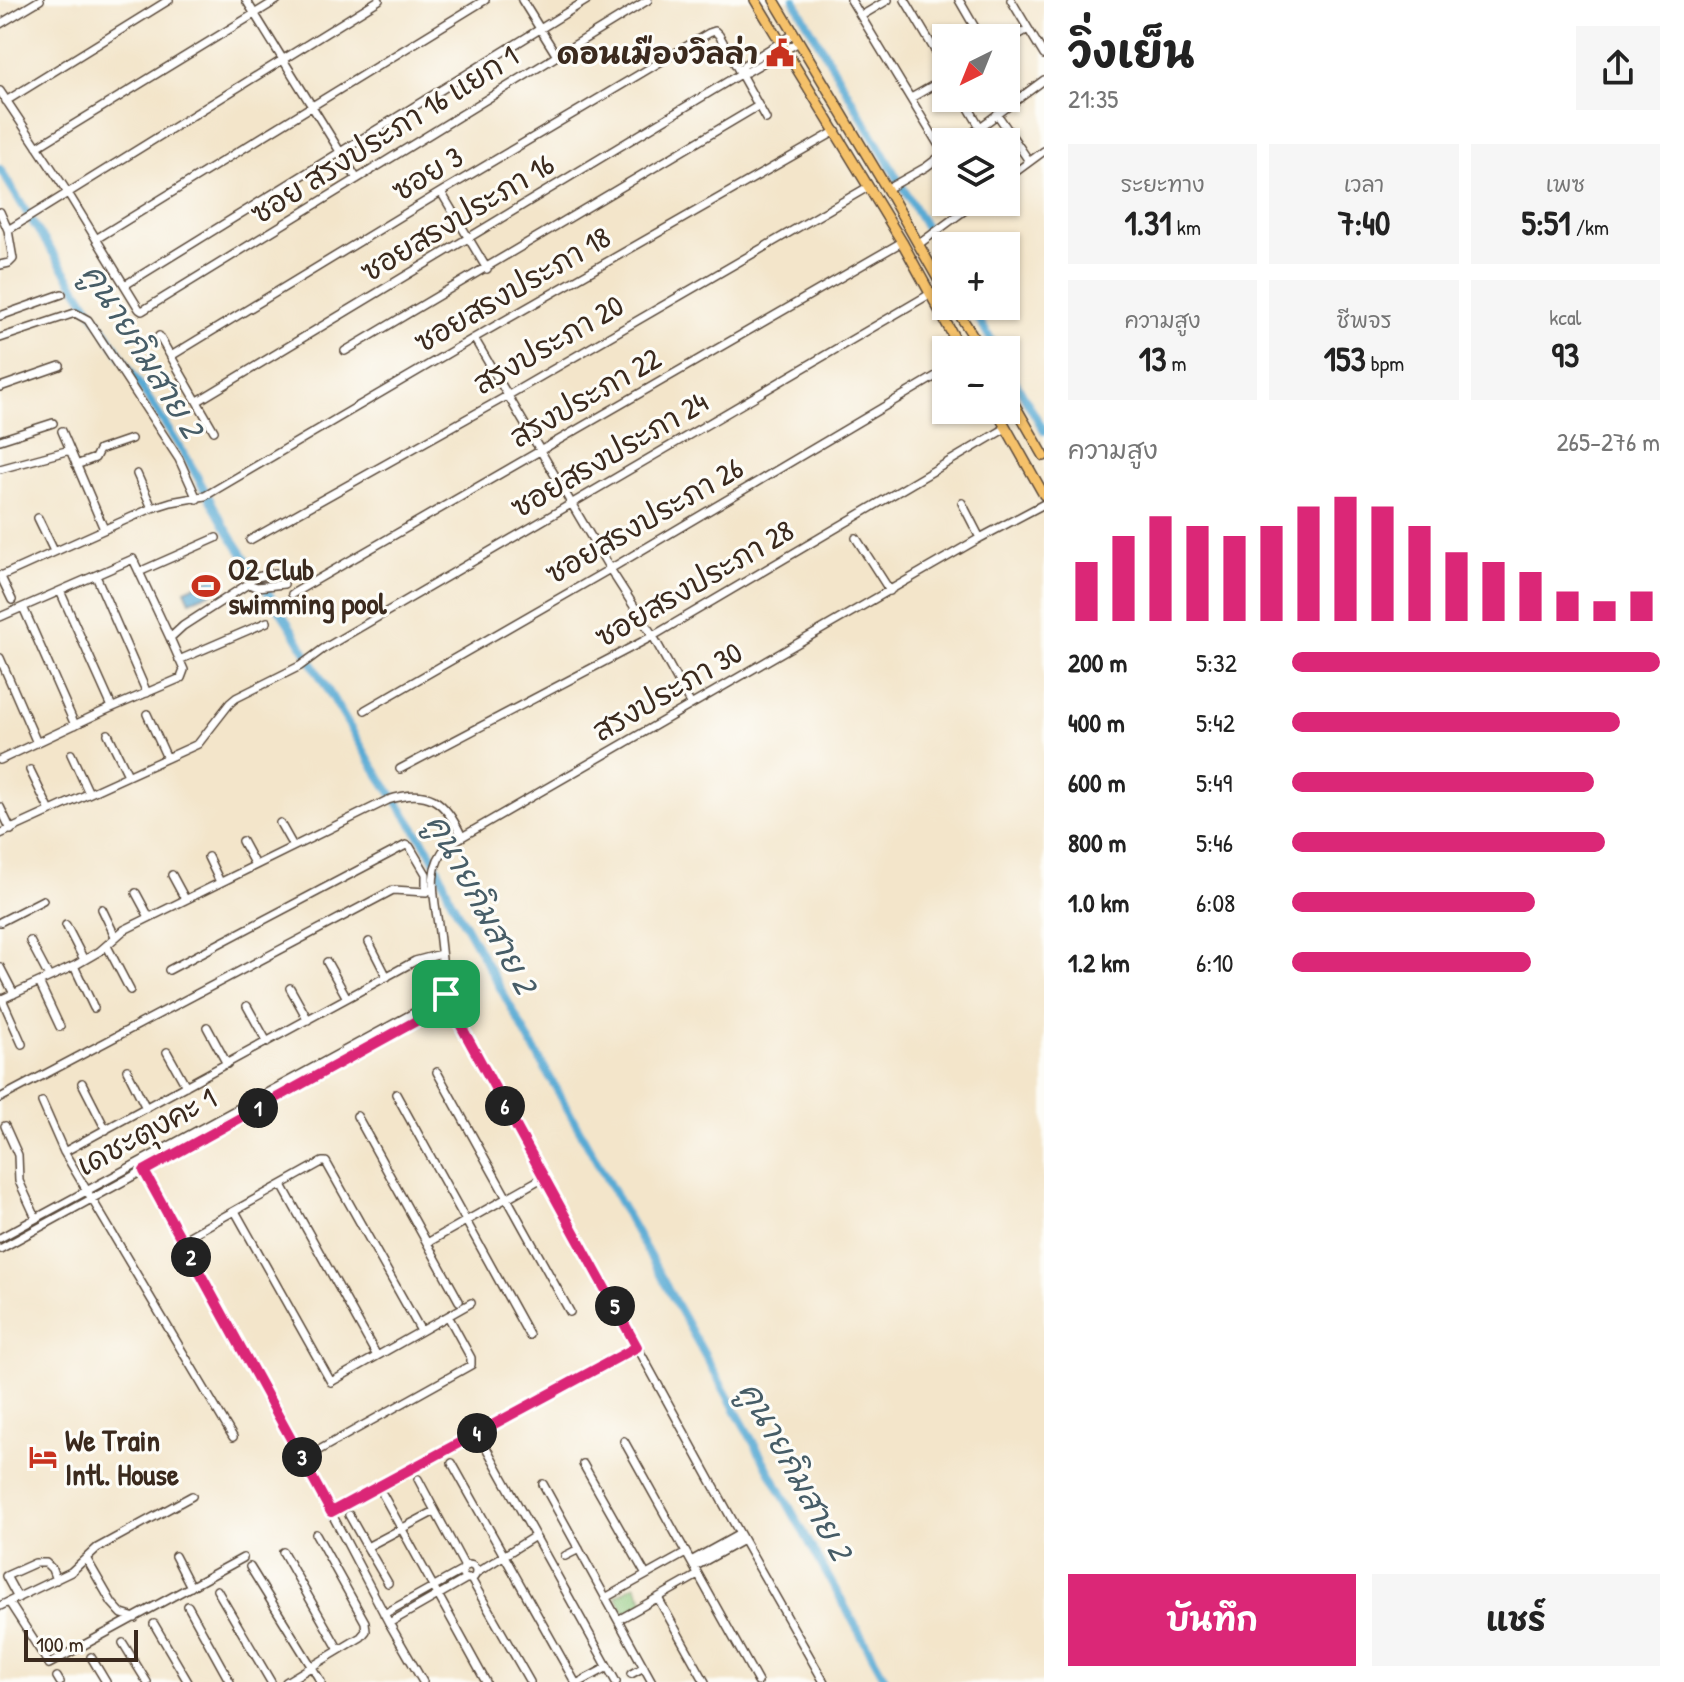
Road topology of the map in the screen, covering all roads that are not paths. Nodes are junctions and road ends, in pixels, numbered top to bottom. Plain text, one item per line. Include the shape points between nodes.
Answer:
1 (40, 0) edge
2 (169, 0) edge
3 (246, 0) edge
4 (277, 0) edge
5 (379, 0) edge
6 (485, 0) edge
7 (522, 0) edge
8 (587, 0) edge
9 (648, 0) edge
10 (755, 0) edge
11 (774, 0) edge
12 (851, 0) edge
13 (888, 0) edge
14 (905, 0) edge
15 (959, 0) edge
16 (1011, 0) edge
17 (255, 14) junction
18 (861, 16) junction
19 (0, 24) edge
20 (973, 24) edge
21 (540, 29) junction
22 (1028, 29) junction
23 (1020, 34) edge
24 (796, 38) junction
25 (932, 45) edge
26 (783, 47) junction
27 (1044, 55) edge
28 (557, 56) junction
29 (283, 60) junction
30 (740, 74) junction
31 (1044, 80) edge
32 (932, 86) edge
33 (0, 91) edge
34 (1020, 97) edge
35 (911, 98) junction
36 (6, 101) junction
37 (312, 106) junction
38 (758, 106) junction
39 (971, 112) edge
40 (1001, 112) edge
41 (996, 116) junction
42 (766, 119) dead end
43 (980, 127) joint
44 (836, 131) junction
45 (932, 132) edge
46 (37, 147) junction
47 (1044, 151) edge
48 (340, 152) junction
49 (1029, 161) junction
50 (932, 163) edge
51 (1020, 168) edge
52 (357, 179) junction
53 (868, 187) junction
54 (891, 187) junction
55 (441, 192) junction
56 (68, 193) junction
57 (0, 212) edge
58 (957, 216) edge
59 (8, 230) junction
60 (469, 237) junction
61 (96, 239) junction
62 (902, 242) junction
63 (923, 242) junction
64 (932, 262) edge
65 (0, 265) edge
66 (487, 269) junction
67 (125, 285) junction
68 (62, 294) dead end
69 (930, 294) junction
70 (0, 316) edge
71 (159, 336) dead end
72 (953, 336) edge
73 (0, 338) edge
74 (474, 338) junction
75 (345, 351) dead end
76 (171, 356) junction
77 (60, 366) dead end
78 (932, 378) edge
79 (1, 384) edge
80 (507, 396) junction
81 (198, 401) junction
82 (1020, 414) edge
83 (53, 423) dead end
84 (1004, 424) edge
85 (1006, 428) junction
86 (62, 431) dead end
87 (214, 431) dead end
88 (131, 439) dead end
89 (0, 440) edge
90 (70, 450) junction
91 (542, 450) junction
92 (1044, 456) edge
93 (76, 465) junction
94 (0, 469) edge
95 (137, 474) dead end
96 (1044, 495) edge
97 (201, 498) junction
98 (573, 502) junction
99 (962, 503) dead end
100 (1044, 504) edge
101 (152, 508) junction
102 (38, 518) dead end
103 (104, 529) junction
104 (216, 538) dead end
105 (856, 538) dead end
106 (980, 538) junction
107 (250, 540) dead end
108 (54, 551) junction
109 (610, 569) junction
110 (139, 572) junction
111 (274, 574) dead end
112 (0, 575) edge
113 (96, 576) junction
114 (252, 583) junction
115 (281, 584) dead end
116 (60, 591) junction
117 (890, 591) junction
118 (292, 594) dead end
119 (12, 600) dead end
120 (23, 607) junction
121 (0, 617) edge
122 (267, 622) dead end
123 (653, 636) junction
124 (170, 638) junction
125 (0, 658) edge
126 (179, 660) junction
127 (147, 693) junction
128 (691, 705) junction
129 (112, 707) junction
130 (365, 710) dead end
131 (147, 714) dead end
132 (75, 725) junction
133 (108, 734) dead end
134 (37, 743) junction
135 (71, 754) dead end
136 (1, 757) edge
137 (167, 758) junction
138 (400, 769) dead end
139 (30, 770) dead end
140 (128, 775) junction
141 (89, 793) junction
142 (0, 807) edge
143 (50, 811) junction
144 (280, 823) dead end
145 (11, 830) junction
146 (0, 834) edge
147 (462, 837) junction
148 (242, 841) dead end
149 (293, 846) junction
150 (208, 857) dead end
151 (255, 865) junction
152 (172, 875) dead end
153 (220, 882) junction
154 (429, 890) junction
155 (136, 893) dead end
156 (185, 899) junction
157 (43, 900) dead end
158 (102, 909) dead end
159 (149, 917) junction
160 (0, 922) edge
161 (66, 925) dead end
162 (115, 936) junction
163 (30, 941) dead end
164 (369, 942) dead end
165 (107, 946) junction
166 (441, 954) junction
167 (84, 960) junction
168 (327, 962) dead end
169 (74, 966) junction
170 (0, 967) edge
171 (169, 970) dead end
172 (49, 977) junction
173 (387, 977) junction
174 (39, 982) junction
175 (290, 988) dead end
176 (130, 990) dead end
177 (14, 994) junction
178 (347, 998) junction
179 (1, 1000) edge
180 (445, 1000) junction
181 (247, 1006) dead end
182 (94, 1008) dead end
183 (308, 1020) junction
184 (60, 1027) dead end
185 (207, 1027) dead end
186 (267, 1042) junction
187 (22, 1044) dead end
188 (167, 1052) dead end
189 (227, 1064) junction
190 (127, 1070) dead end
191 (437, 1072) dead end
192 (82, 1083) dead end
193 (186, 1086) junction
194 (396, 1094) dead end
195 (0, 1098) edge
196 (42, 1102) dead end
197 (146, 1108) junction
198 (357, 1116) dead end
199 (5, 1126) dead end
200 (106, 1130) junction
201 (64, 1152) junction
202 (142, 1167) junction
203 (544, 1177) junction
204 (282, 1185) junction
205 (87, 1190) junction
206 (93, 1199) junction
207 (507, 1199) junction
208 (235, 1211) junction
209 (36, 1218) junction
210 (466, 1221) junction
211 (0, 1238) edge
212 (182, 1240) junction
213 (427, 1243) junction
214 (0, 1249) edge
215 (459, 1301) dead end
216 (471, 1303) dead end
217 (570, 1312) dead end
218 (448, 1316) junction
219 (421, 1331) junction
220 (529, 1335) dead end
221 (637, 1347) junction
222 (377, 1356) junction
223 (233, 1437) dead end
224 (624, 1441) dead end
225 (483, 1442) dead end
226 (303, 1459) junction
227 (452, 1463) dead end
228 (583, 1464) dead end
229 (418, 1479) dead end
230 (543, 1484) dead end
231 (383, 1495) dead end
232 (192, 1496) dead end
233 (435, 1511) junction
234 (331, 1512) junction
235 (349, 1515) dead end
236 (401, 1530) junction
237 (316, 1534) dead end
238 (535, 1536) junction
239 (741, 1537) junction
240 (367, 1547) junction
241 (579, 1549) junction
242 (283, 1552) dead end
243 (175, 1556) dead end
244 (504, 1556) junction
245 (565, 1556) dead end
246 (86, 1558) junction
247 (243, 1558) dead end
248 (690, 1560) junction
249 (250, 1567) dead end
250 (464, 1568) junction
251 (646, 1575) junction
252 (698, 1575) junction
253 (471, 1577) junction
254 (56, 1580) junction
255 (388, 1583) dead end
256 (432, 1585) junction
257 (191, 1587) junction
258 (217, 1590) dead end
259 (437, 1594) junction
260 (605, 1598) junction
261 (658, 1598) junction
262 (13, 1600) junction
263 (0, 1606) edge
264 (188, 1606) dead end
265 (384, 1614) junction
266 (135, 1618) junction
267 (618, 1620) junction
268 (389, 1623) junction
269 (154, 1624) dead end
270 (123, 1643) dead end
271 (339, 1650) junction
272 (91, 1657) dead end
273 (312, 1667) junction
274 (608, 1667) junction
275 (644, 1667) junction
276 (631, 1674) dead end
277 (106, 1682) edge
278 (147, 1682) edge
279 (188, 1682) edge
280 (230, 1682) edge
281 (271, 1682) edge
282 (286, 1682) edge
283 (321, 1682) edge
284 (423, 1682) edge
285 (486, 1682) edge
286 (530, 1682) edge
287 (578, 1682) edge
288 (616, 1682) edge
289 (652, 1682) edge
290 (705, 1682) edge
291 (758, 1682) edge
292 (824, 1682) edge

1 - 19 street
2 - 36 street
3 - 17 street
4 - 17 street
5 - 29 street
6 - 37 street
7 - 21 street
8 - 21 street
9 - 28 street, ซอย สรงประภา 16 แยก 1
10 - 26 main road
11 - 24 main road
12 - 18 street
13 - 18 street
14 - 25 street
15 - 20 street
16 - 22 street
17 - 29 street
17 - 46 street
18 - 35 street
21 - 28 street
21 - 48 street
22 - 23 street
22 - 27 street
24 - 26 street, ซอยสรงประภา 16
24 - 54 main road
26 - 30 street, ซอยสรงประภา 16
26 - 44 main road
28 - 52 street, ซอย สรงประภา 16 แยก 1
29 - 37 street
29 - 56 street
30 - 38 street
30 - 55 street, ซอย 3 via 719,35 709,33
30 - 60 street, ซอยสรงประภา 16
31 - 34 street
32 - 35 street
33 - 36 street
35 - 45 street
36 - 46 street
37 - 48 street
37 - 61 street
38 - 42 street
38 - 66 street
39 - 43 street
40 - 41 street
41 - 43 street
41 - 49 street
44 - 53 main road
44 - 74 street, ซอยสรงประภา 18
46 - 56 street
47 - 49 street
48 - 52 street
48 - 67 street
49 - 51 street
50 - 54 street
52 - 67 street, ซอย สรงประภา 16 แยก 1 via 145,310 139,309
53 - 62 main road
53 - 80 street, สรงประภา 20
54 - 63 main road
55 - 60 street
55 - 76 street, ซอย 3
56 - 59 street
56 - 61 street
57 - 59 street
58 - 63 street
59 - 65 street via 13,259
60 - 66 street
60 - 81 street, ซอยสรงประภา 16
61 - 67 street
62 - 69 main road
62 - 91 street, สรงประภา 22
63 - 64 main road
66 - 75 street
68 - 70 street
69 - 72 main road
69 - 98 street, ซอยสรงประภา 24
71 - 76 street
73 - 97 street via 75,313 88,320
74 - 80 street
74 - 97 street, ซอยสรงประภา 18
76 - 81 street
77 - 79 street
78 - 109 street, ซอยสรงประภา 26
80 - 91 street
80 - 107 street, สรงประภา 20
81 - 87 street
82 - 92 main road
83 - 89 street
84 - 85 main road
85 - 96 main road
85 - 123 street, ซอยสรงประภา 28
86 - 90 street
88 - 93 street
90 - 93 street
90 - 94 street
91 - 98 street
91 - 118 street, สรงประภา 22
93 - 103 street
95 - 101 street
97 - 101 street, ซอยสรงประภา 18
98 - 109 street
98 - 137 street, ซอยสรงประภา 24 via 233,701 198,744
99 - 106 street
100 - 106 street, สรงประภา 30
101 - 103 street, ซอยสรงประภา 18
102 - 108 street
103 - 108 street, ซอยสรงประภา 18
104 - 110 street
105 - 117 street
106 - 117 street, สรงประภา 30
108 - 112 street, ซอยสรงประภา 18
109 - 123 street
109 - 130 street, ซอยสรงประภา 26
110 - 113 street via 133,559
110 - 124 street
111 - 114 street
112 - 119 street
113 - 116 street
113 - 127 street
114 - 115 street
114 - 124 street
116 - 120 street
116 - 129 street
117 - 128 street, สรงประภา 30
120 - 121 street
120 - 132 street
122 - 126 street
123 - 128 street
123 - 138 street, ซอยสรงประภา 28
124 - 126 street
125 - 134 street
126 - 127 street via 181,678
127 - 129 street
128 - 147 street, สรงประภา 30
129 - 132 street
131 - 137 street
132 - 134 street
133 - 140 street
134 - 136 street
135 - 141 street
137 - 140 street, ซอยสรงประภา 24
139 - 143 street
140 - 141 street, ซอยสรงประภา 24
141 - 143 street, ซอยสรงประภา 24
142 - 145 street
143 - 145 street, ซอยสรงประภา 24
144 - 149 street
145 - 146 street, ซอยสรงประภา 24
147 - 149 street via 438,802 409,794
147 - 154 street, สรงประภา 30 via 440,855
148 - 151 street
149 - 151 street
150 - 153 street
151 - 153 street
152 - 156 street
153 - 156 street
154 - 166 street, สรงประภา 30
154 - 171 street via 426,874 406,845
154 - 195 street via 393,890
155 - 159 street
156 - 159 street
157 - 160 street
158 - 162 street
159 - 162 street
161 - 167 street
162 - 165 street
163 - 172 street
164 - 173 street
165 - 167 street
165 - 176 street
166 - 173 street
166 - 180 street, สรงประภา 30
167 - 169 street
168 - 178 street
169 - 172 street
169 - 182 street
170 - 177 street
172 - 174 street
173 - 178 street
174 - 177 street
174 - 184 street
175 - 183 street
177 - 179 street
178 - 183 street
179 - 187 street
180 - 202 street, เดชะตุงคะ 1
180 - 203 street
181 - 186 street
183 - 186 street
185 - 189 street
186 - 189 street
188 - 193 street
189 - 193 street
190 - 197 street
191 - 207 street
192 - 200 street
193 - 197 street
194 - 210 street
196 - 201 street
197 - 200 street
198 - 213 street
199 - 209 street via 18,1155 19,1181
200 - 201 street
201 - 205 street
202 - 205 street, เดชะตุงคะ 1
202 - 206 street, เดชะตุงคะ 1
202 - 212 street
203 - 207 street
203 - 221 street
204 - 208 street
204 - 219 street via 322,1162 329,1164
204 - 222 street
205 - 206 street
205 - 209 street, เดชะตุงคะ 1
206 - 214 street, เดชะตุงคะ 1
206 - 223 street
207 - 210 street
207 - 217 street
208 - 212 street
208 - 222 street via 331,1382
209 - 211 street, เดชะตุงคะ 1
210 - 213 street
210 - 220 street
212 - 226 street
213 - 215 street
216 - 218 street
218 - 219 street
218 - 226 street via 471,1365
219 - 222 street
221 - 234 street
221 - 239 street
224 - 248 street
225 - 238 street
226 - 234 street
227 - 244 street
228 - 251 street
229 - 233 street
230 - 241 street
231 - 236 street
232 - 246 street
233 - 236 street
233 - 250 street
234 - 265 street
235 - 240 street
236 - 240 street
236 - 256 street
237 - 271 street via 365,1622 361,1637
238 - 244 street
238 - 274 street
239 - 248 street
239 - 292 street
240 - 255 street
241 - 245 street
241 - 260 street
242 - 271 street
243 - 257 street
244 - 253 street
244 - 287 street
246 - 254 street
246 - 266 street via 112,1603
247 - 257 street
248 - 251 street
248 - 252 street
249 - 273 street
250 - 253 street via 463,1575
250 - 253 street via 472,1566
250 - 256 street
251 - 260 street
252 - 261 street
252 - 291 street
253 - 259 street
253 - 286 street
254 - 262 street
254 - 262 street via 46,1563 6,1576
256 - 259 street
256 - 265 street
257 - 266 street
258 - 281 street
259 - 268 street
259 - 285 street
260 - 267 street
261 - 267 street
261 - 290 street
262 - 263 street
262 - 266 street via 48,1665
264 - 280 street
265 - 268 street
267 - 275 street
268 - 284 street
269 - 279 street
270 - 278 street
271 - 273 street
272 - 277 street
273 - 282 street
273 - 283 street
274 - 287 street
274 - 288 street
275 - 276 street
275 - 289 street

